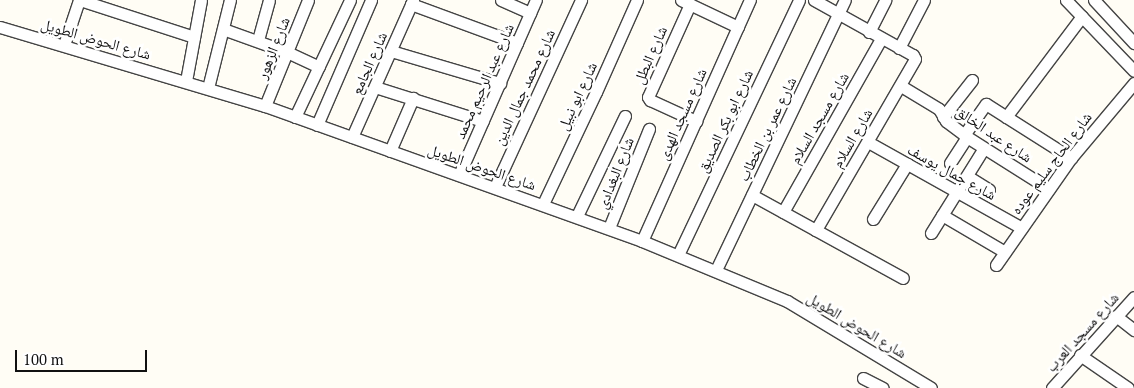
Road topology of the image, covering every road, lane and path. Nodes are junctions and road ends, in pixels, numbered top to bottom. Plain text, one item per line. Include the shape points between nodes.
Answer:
1 (79, 0) edge
2 (201, 0) edge
3 (230, 0) edge
4 (269, 0) edge
5 (308, 0) edge
6 (350, 0) edge
7 (371, 0) edge
8 (501, 0) edge
9 (536, 0) edge
10 (581, 0) edge
11 (637, 0) edge
12 (750, 0) edge
13 (798, 0) edge
14 (814, 0) edge
15 (845, 0) edge
16 (885, 0) edge
17 (924, 0) edge
18 (1066, 0) edge
19 (1094, 0) edge
20 (412, 2) edge
21 (685, 2) edge
22 (530, 13) junction
23 (838, 14) junction
24 (1082, 16) junction
25 (0, 27) edge
26 (738, 27) junction
27 (223, 29) junction
28 (869, 32) junction
29 (194, 37) junction
30 (1133, 38) edge
31 (881, 39) junction
32 (258, 40) junction
33 (517, 43) junction
34 (64, 45) junction
35 (899, 48) junction
36 (391, 51) junction
37 (287, 52) junction
38 (319, 67) junction
39 (1134, 72) edge
40 (972, 80) dead end
41 (186, 81) junction
42 (500, 83) junction
43 (1134, 83) edge
44 (901, 86) junction
45 (375, 87) junction
46 (208, 88) junction
47 (413, 98) junction
48 (265, 106) junction
49 (625, 116) dead end
50 (295, 117) junction
51 (943, 117) junction
52 (1006, 117) junction
53 (483, 121) junction
54 (696, 121) junction
55 (317, 125) junction
56 (650, 129) dead end
57 (966, 136) junction
58 (352, 138) junction
59 (868, 142) junction
60 (984, 148) junction
61 (390, 151) junction
62 (1071, 158) junction
63 (950, 163) dead end
64 (908, 164) junction
65 (460, 175) junction
66 (967, 176) junction
67 (495, 187) junction
68 (1050, 189) junction
69 (989, 190) dead end
70 (957, 192) junction
71 (752, 195) junction
72 (542, 204) junction
73 (783, 212) junction
74 (942, 215) junction
75 (577, 216) junction
76 (873, 219) dead end
77 (609, 228) junction
78 (1022, 228) junction
79 (816, 230) junction
80 (931, 233) dead end
81 (642, 241) junction
82 (1005, 252) junction
83 (678, 255) junction
84 (996, 265) dead end
85 (716, 270) junction
86 (903, 278) dead end
87 (1134, 297) edge
88 (1116, 316) junction
89 (1134, 330) edge
90 (1080, 355) junction
91 (864, 378) dead end
92 (883, 388) edge
93 (931, 388) edge
94 (1052, 388) edge
95 (1128, 388) edge

1 - 29 street
1 - 34 street
2 - 29 street
3 - 27 street
4 - 32 street
5 - 37 street, شارع الزهور
6 - 38 street
7 - 55 street
8 - 22 street
9 - 22 street, شارع عبد الرحيم محمد
10 - 67 street, شارع محمد جمال الدين
11 - 72 street, شارع ابو نبيل
12 - 26 street, شارع مسجد الهدى
13 - 83 street, شارع ابو بكر الصديق
14 - 23 street
15 - 23 street, شارع عمر بن الخطاب
16 - 28 street
17 - 35 street
18 - 24 street
19 - 30 street
20 - 33 street
20 - 36 street, شارع الجامع
21 - 26 street
21 - 54 street, شارع البطل via 648,97
22 - 33 street, شارع عبد الرحيم محمد
23 - 28 street
23 - 71 street, شارع عمر بن الخطاب
24 - 39 street
24 - 52 street
25 - 34 street, شارع الحوض الطويل
26 - 54 street, شارع مسجد الهدى
27 - 32 street
27 - 46 street
28 - 31 street
29 - 41 street
31 - 35 street
31 - 73 street, شارع مسجد السلام
32 - 37 street
33 - 42 street, شارع عبد الرحيم محمد
34 - 41 street, شارع الحوض الطويل
35 - 44 street, شارع السلام via 913,55 914,62
36 - 42 street
36 - 45 street, شارع الجامع
37 - 38 street
37 - 48 street, شارع الزهور
38 - 50 street
40 - 51 street
41 - 46 street, شارع الحوض الطويل
42 - 53 street, شارع عبد الرحيم محمد
43 - 62 street, شارع الحاج سليم عوده
44 - 51 street, شارع عبد الخالق via 939,109
44 - 59 street, شارع السلام
45 - 47 street
45 - 58 street, شارع الجامع
46 - 48 street, شارع الحوض الطويل
47 - 53 street
47 - 61 street
48 - 50 street, شارع الحوض الطويل
49 - 75 street
50 - 55 street, شارع الحوض الطويل
51 - 57 street, شارع عبد الخالق
52 - 57 street via 985,104
52 - 62 street
53 - 65 street, شارع عبد الرحيم محمد
54 - 81 street, شارع مسجد الهدى
55 - 58 street, شارع الحوض الطويل
56 - 77 street, شارع البغدادي
57 - 60 street, شارع عبد الخالق
57 - 63 street
58 - 61 street, شارع الحوض الطويل
59 - 64 street, شارع جمال يوسف
59 - 79 street, شارع السلام
60 - 66 street
60 - 68 street, شارع عبد الخالق
61 - 65 street, شارع الحوض الطويل
62 - 68 street, شارع الحاج سليم عوده
64 - 70 street, شارع جمال يوسف
64 - 76 street
65 - 67 street, شارع الحوض الطويل
66 - 69 street
66 - 70 street
67 - 72 street, شارع الحوض الطويل
68 - 78 street, شارع الحاج سليم عوده
70 - 74 street
70 - 78 street, شارع جمال يوسف
71 - 73 street
71 - 85 street, شارع عمر بن الخطاب
72 - 75 street, شارع الحوض الطويل
73 - 79 street
74 - 80 street
74 - 82 street
75 - 77 street, شارع الحوض الطويل
77 - 81 street, شارع الحوض الطويل
78 - 82 street, شارع الحاج سليم عوده
79 - 86 street
81 - 83 street, شارع الحوض الطويل
82 - 84 street, شارع الحاج سليم عوده
83 - 85 street, شارع الحوض الطويل
85 - 93 street, شارع الحوض الطويل via 804,310
87 - 88 street, شارع مسجد العرب
88 - 89 street
88 - 90 street, شارع مسجد العرب
90 - 94 street, شارع مسجد العرب
90 - 95 street
91 - 92 street

